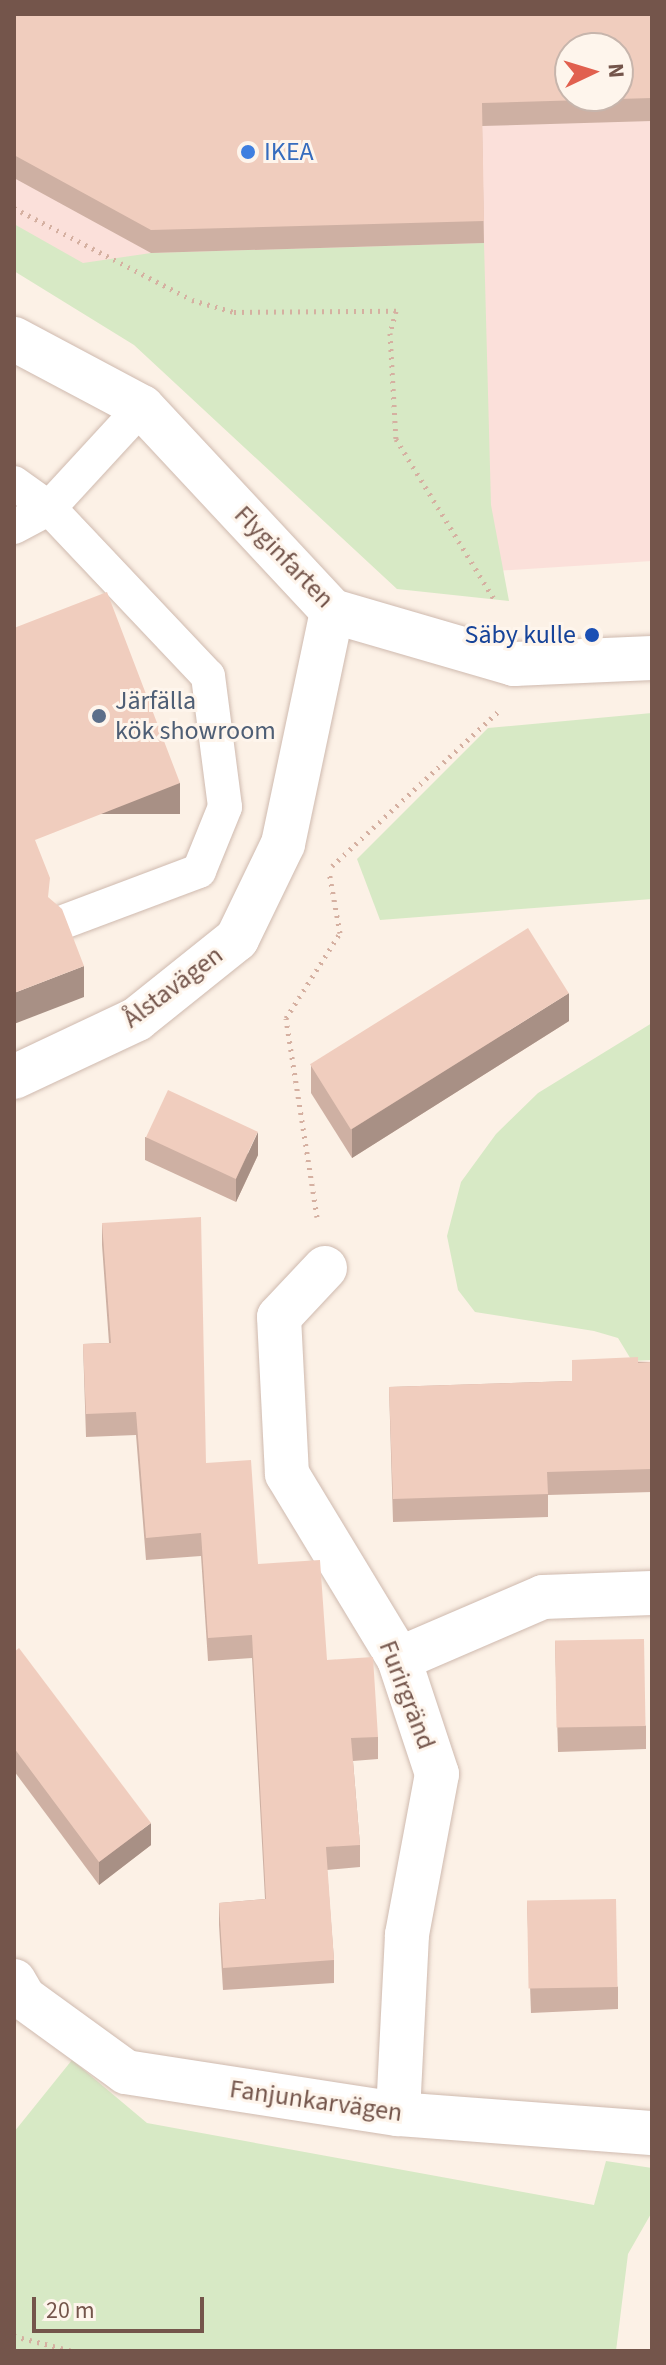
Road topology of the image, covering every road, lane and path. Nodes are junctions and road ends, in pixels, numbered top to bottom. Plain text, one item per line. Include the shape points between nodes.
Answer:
1 (14, 208) edge
2 (14, 339) edge
3 (142, 407) junction
4 (14, 483) edge
5 (49, 508) junction
6 (14, 527) edge
7 (332, 611) junction
8 (487, 611) dead end
9 (652, 658) edge
10 (502, 707) dead end
11 (328, 870) junction
12 (314, 871) dead end
13 (66, 921) edge
14 (14, 1077) edge
15 (325, 1268) joint
16 (652, 1593) edge
17 (399, 1659) junction
18 (14, 1981) edge
19 (398, 2114) junction
20 (652, 2133) edge
21 (14, 2336) edge
22 (73, 2351) edge

1 - 8 path via 192,300 234,312 396,311 390,333 396,439 501,611
2 - 3 street, Flyginfarten
3 - 5 lane
3 - 7 street, Flyginfarten
4 - 5 lane
5 - 6 lane
5 - 13 lane via 208,676 225,807 199,871
7 - 9 street, Flyginfarten via 514,664
7 - 14 street, Ålstavägen via 283,844 237,939 137,1019
10 - 11 path
11 - 12 path
11 - 15 path via 340,933 286,1018
15 - 17 street, Furirgränd via 279,1317 287,1474
16 - 17 street via 543,1597
17 - 19 street, Furirgränd via 437,1774 407,1935
18 - 19 street, Fanjunkarvägen via 24,1998 126,2072
19 - 20 street, Fanjunkarvägen
21 - 22 path

